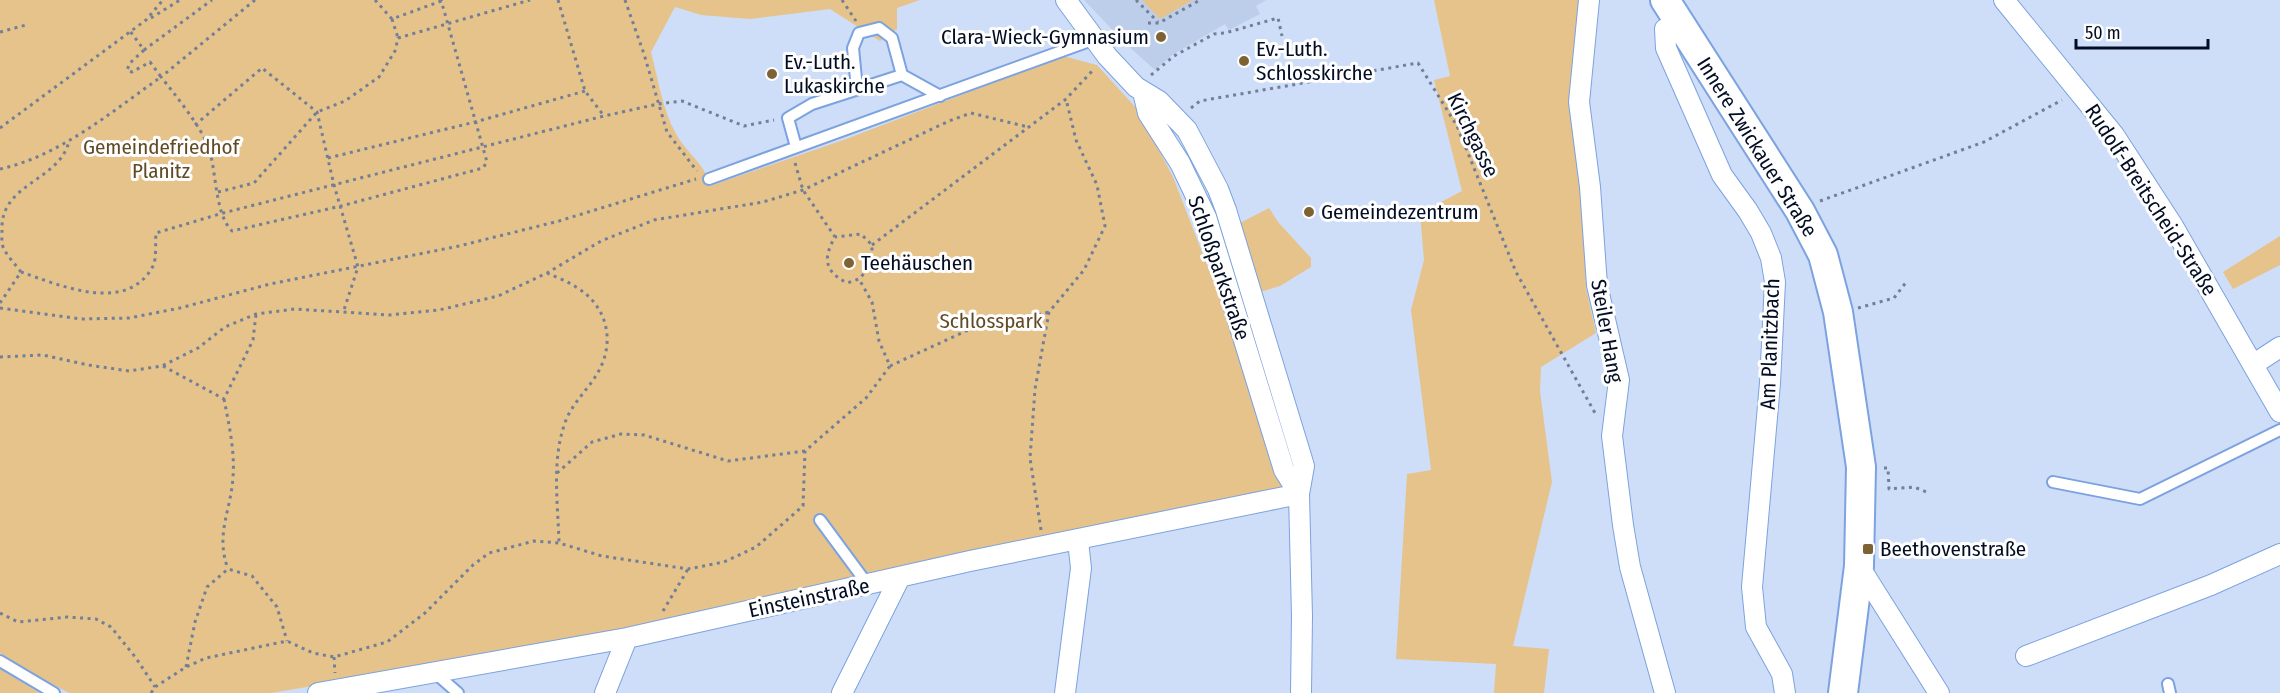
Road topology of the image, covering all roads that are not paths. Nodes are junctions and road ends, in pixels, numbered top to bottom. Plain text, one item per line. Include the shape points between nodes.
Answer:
1 (1066, 0) edge
2 (1589, 0) edge
3 (2004, 0) edge
4 (1671, 10) edge
5 (1095, 39) junction
6 (902, 75) junction
7 (857, 89) junction
8 (1140, 90) junction
9 (939, 96) junction
10 (796, 147) junction
11 (709, 179) dead end
12 (2280, 347) edge
13 (2254, 364) junction
14 (2280, 412) edge
15 (2280, 430) edge
16 (2053, 482) dead end
17 (1299, 494) junction
18 (820, 520) dead end
19 (1078, 541) junction
20 (2280, 554) edge
21 (1859, 566) junction
22 (898, 579) junction
23 (868, 585) junction
24 (627, 638) junction
25 (2026, 656) dead end
26 (0, 661) edge
27 (434, 672) junction
28 (54, 693) edge
29 (318, 693) edge
30 (458, 693) edge
31 (605, 693) edge
32 (842, 693) edge
33 (1065, 693) edge
34 (1301, 693) edge
35 (1665, 693) edge
36 (1785, 693) edge
37 (1843, 693) edge
38 (1939, 693) edge

1 - 5 street
2 - 35 street, Steiler Hang via 1579,102 1597,285 1619,380 1612,436 1630,567
3 - 13 street, Rudolf-Breitscheid-Straße via 2114,135
4 - 21 main road, Innere Zwickauer Straße via 1800,211 1823,255 1839,312 1861,467
4 - 36 street, Am Planitzbach via 1665,29 1666,48 1722,175 1748,211 1772,258 1775,282 1770,383 1752,587 1756,627 1782,674
5 - 8 street via 1102,61
5 - 9 lane
6 - 7 lane
6 - 7 lane via 892,38 879,28 859,33 853,48
6 - 9 lane
7 - 10 lane via 812,104 788,118
8 - 17 street, Schloßparkstraße via 1148,113 1180,163 1206,217 1284,470
8 - 17 street, Schloßparkstraße via 1178,119 1218,189 1304,466
9 - 10 lane
10 - 11 lane
12 - 13 street
13 - 14 street, Rudolf-Breitscheid-Straße
15 - 16 lane via 2140,499
17 - 19 street, Einsteinstraße
17 - 34 street, Schloßparkstraße
18 - 23 lane
19 - 22 street, Einsteinstraße
19 - 33 street via 1081,568
20 - 25 street via 2211,585
21 - 37 main road, Innere Zwickauer Straße
21 - 38 street
22 - 23 street, Einsteinstraße
22 - 32 street
23 - 24 street, Einsteinstraße
24 - 27 street, Einsteinstraße
24 - 31 street
26 - 28 lane
27 - 29 street, Einsteinstraße
27 - 30 lane

